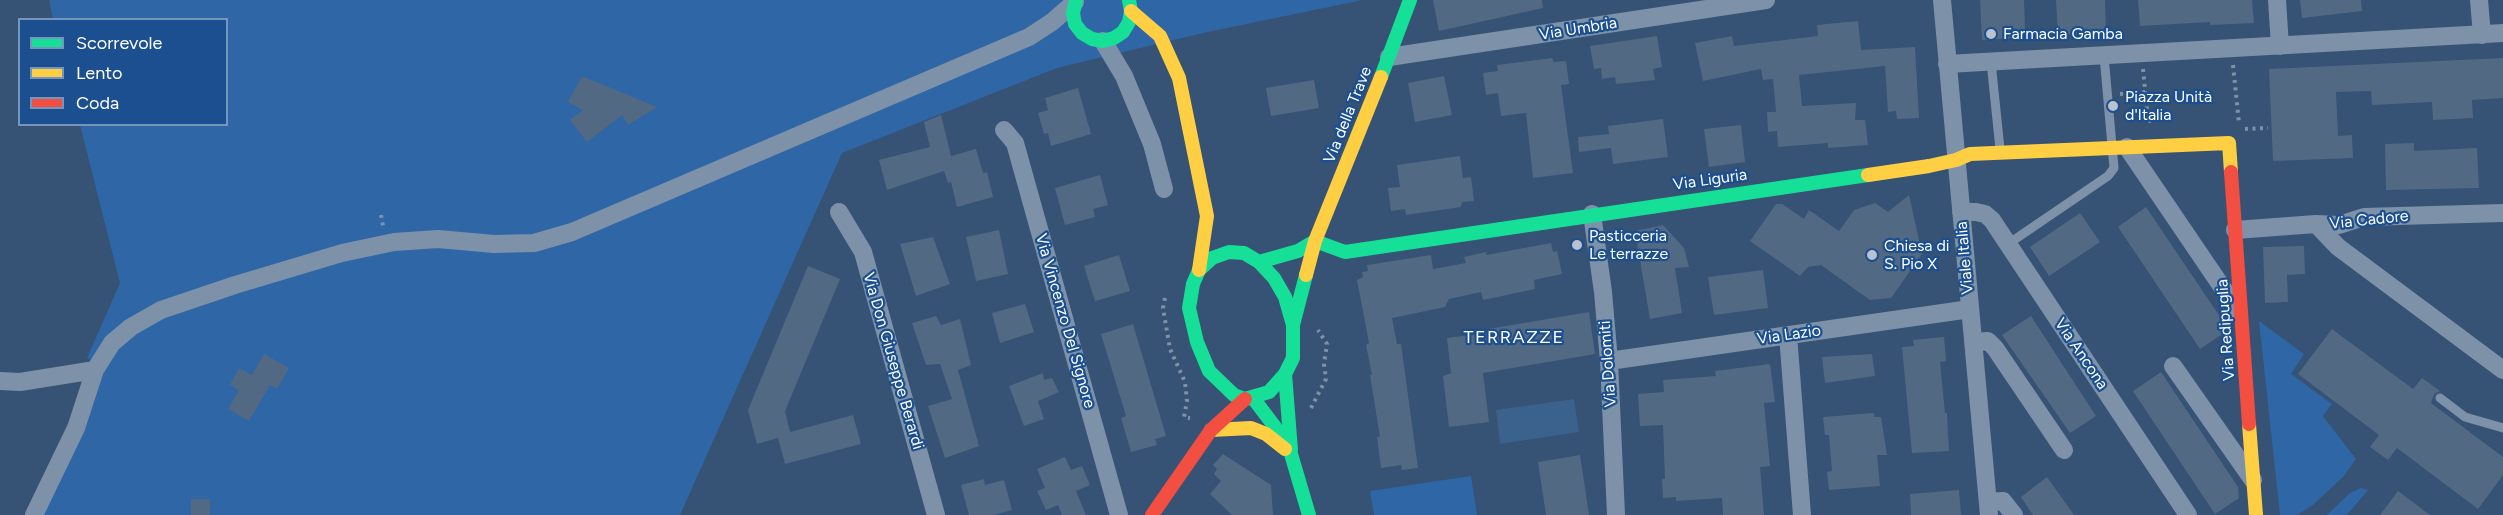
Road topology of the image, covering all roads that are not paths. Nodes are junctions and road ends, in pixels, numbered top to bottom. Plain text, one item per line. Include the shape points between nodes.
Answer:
1 (1410, 0) edge
2 (1766, 0) edge
3 (1942, 0) edge
4 (2277, 0) edge
5 (2479, 0) edge
6 (1075, 1) edge
7 (1130, 5) edge
8 (1082, 33) junction
9 (2503, 33) edge
10 (2482, 35) junction
11 (1029, 37) junction
12 (1108, 40) junction
13 (1136, 42) dead end
14 (2280, 46) junction
15 (1154, 48) dead end
16 (1170, 56) junction
17 (2104, 56) junction
18 (1389, 57) junction
19 (1991, 62) junction
20 (1947, 64) junction
21 (1004, 130) dead end
22 (2229, 143) joint
23 (2120, 147) junction
24 (2000, 152) junction
25 (1956, 160) junction
26 (1164, 189) dead end
27 (838, 212) dead end
28 (1961, 212) junction
29 (2503, 213) edge
30 (1592, 214) junction
31 (1207, 216) junction
32 (2316, 224) junction
33 (2235, 230) junction
34 (1315, 241) junction
35 (2008, 244) junction
36 (1244, 254) junction
37 (1259, 262) junction
38 (1199, 270) junction
39 (1970, 309) junction
40 (2241, 316) junction
41 (1293, 325) junction
42 (1788, 335) junction
43 (1973, 342) junction
44 (1609, 361) junction
45 (2173, 366) dead end
46 (95, 370) junction
47 (2503, 370) edge
48 (1209, 371) junction
49 (1285, 374) junction
50 (0, 381) edge
51 (1213, 393) dead end
52 (1249, 399) junction
53 (2440, 399) dead end
54 (1214, 411) dead end
55 (2503, 428) edge
56 (1211, 430) junction
57 (2064, 450) dead end
58 (1291, 454) junction
59 (2253, 481) junction
60 (1161, 500) junction
61 (1988, 509) edge
62 (34, 515) edge
63 (936, 515) edge
64 (1119, 515) edge
65 (1137, 515) edge
66 (1152, 515) edge
67 (1309, 515) edge
68 (1616, 515) edge
69 (1802, 515) edge
70 (2014, 515) edge
71 (2188, 515) edge
72 (2256, 515) edge

1 - 18 street, Via della Trave
2 - 18 street, Via Umbria
3 - 20 street, Viale Italia
4 - 14 street
5 - 10 street
6 - 8 street via 1075,24
6 - 11 street
7 - 12 street via 1124,32
7 - 16 street via 1160,36
8 - 11 street
8 - 12 street via 1092,39
9 - 10 street
10 - 14 street
11 - 46 street via 572,232 534,243 438,239 394,242 342,253 161,310 112,343
12 - 13 street
12 - 26 street via 1152,144
14 - 17 street
15 - 16 street
16 - 31 street via 1179,78
17 - 19 street
17 - 23 lane
18 - 34 street, Via della Trave
19 - 20 street
19 - 24 lane
20 - 25 street, Viale Italia
21 - 64 street, Via Vincenzo Del Signore via 1015,143
22 - 23 street, Via Liguria
22 - 33 street, Via Redipuglia
23 - 24 street, Via Liguria
23 - 35 lane via 2108,176
23 - 40 street
24 - 25 street, Via Liguria via 1970,154
25 - 28 street, Viale Italia
25 - 30 street, Via Liguria
27 - 63 street, Via Don Giuseppe Berardi via 863,252
28 - 35 street, Via Ancona via 1985,214
28 - 39 street, Viale Italia
29 - 32 street, Via Cadore via 2364,217 2339,225
30 - 34 street, Via Liguria via 1345,252
30 - 44 street, Via Dolomiti
31 - 36 street
31 - 38 street
32 - 33 street, Via Cadore
32 - 47 street via 2338,247
33 - 40 street, Via Redipuglia
34 - 37 street via 1298,251
34 - 41 street, Via della Trave
35 - 71 street, Via Ancona
36 - 37 street, Via della Trave
36 - 38 street via 1228,252 1212,258
37 - 41 street, Via della Trave via 1285,297
38 - 48 street via 1190,308 1197,342
39 - 42 street, Via Lazio
39 - 43 street, Viale Italia
40 - 59 street, Via Redipuglia
41 - 49 street, Via della Trave via 1293,358
42 - 44 street, Via Lazio
42 - 69 street
43 - 57 street via 1988,341 1995,348
43 - 61 street, Viale Italia
44 - 68 street, Via Dolomiti
45 - 59 street
46 - 50 street via 20,382
46 - 62 street via 76,428
48 - 51 street
48 - 52 street via 1228,389
49 - 52 street via 1269,392
49 - 58 street
52 - 56 street
52 - 58 street via 1275,426
53 - 55 lane via 2464,417
54 - 56 street
56 - 58 street via 1251,428 1266,434
56 - 60 street
58 - 67 street
59 - 72 street, Via Redipuglia
60 - 65 street
60 - 66 street
61 - 70 street via 2003,501

